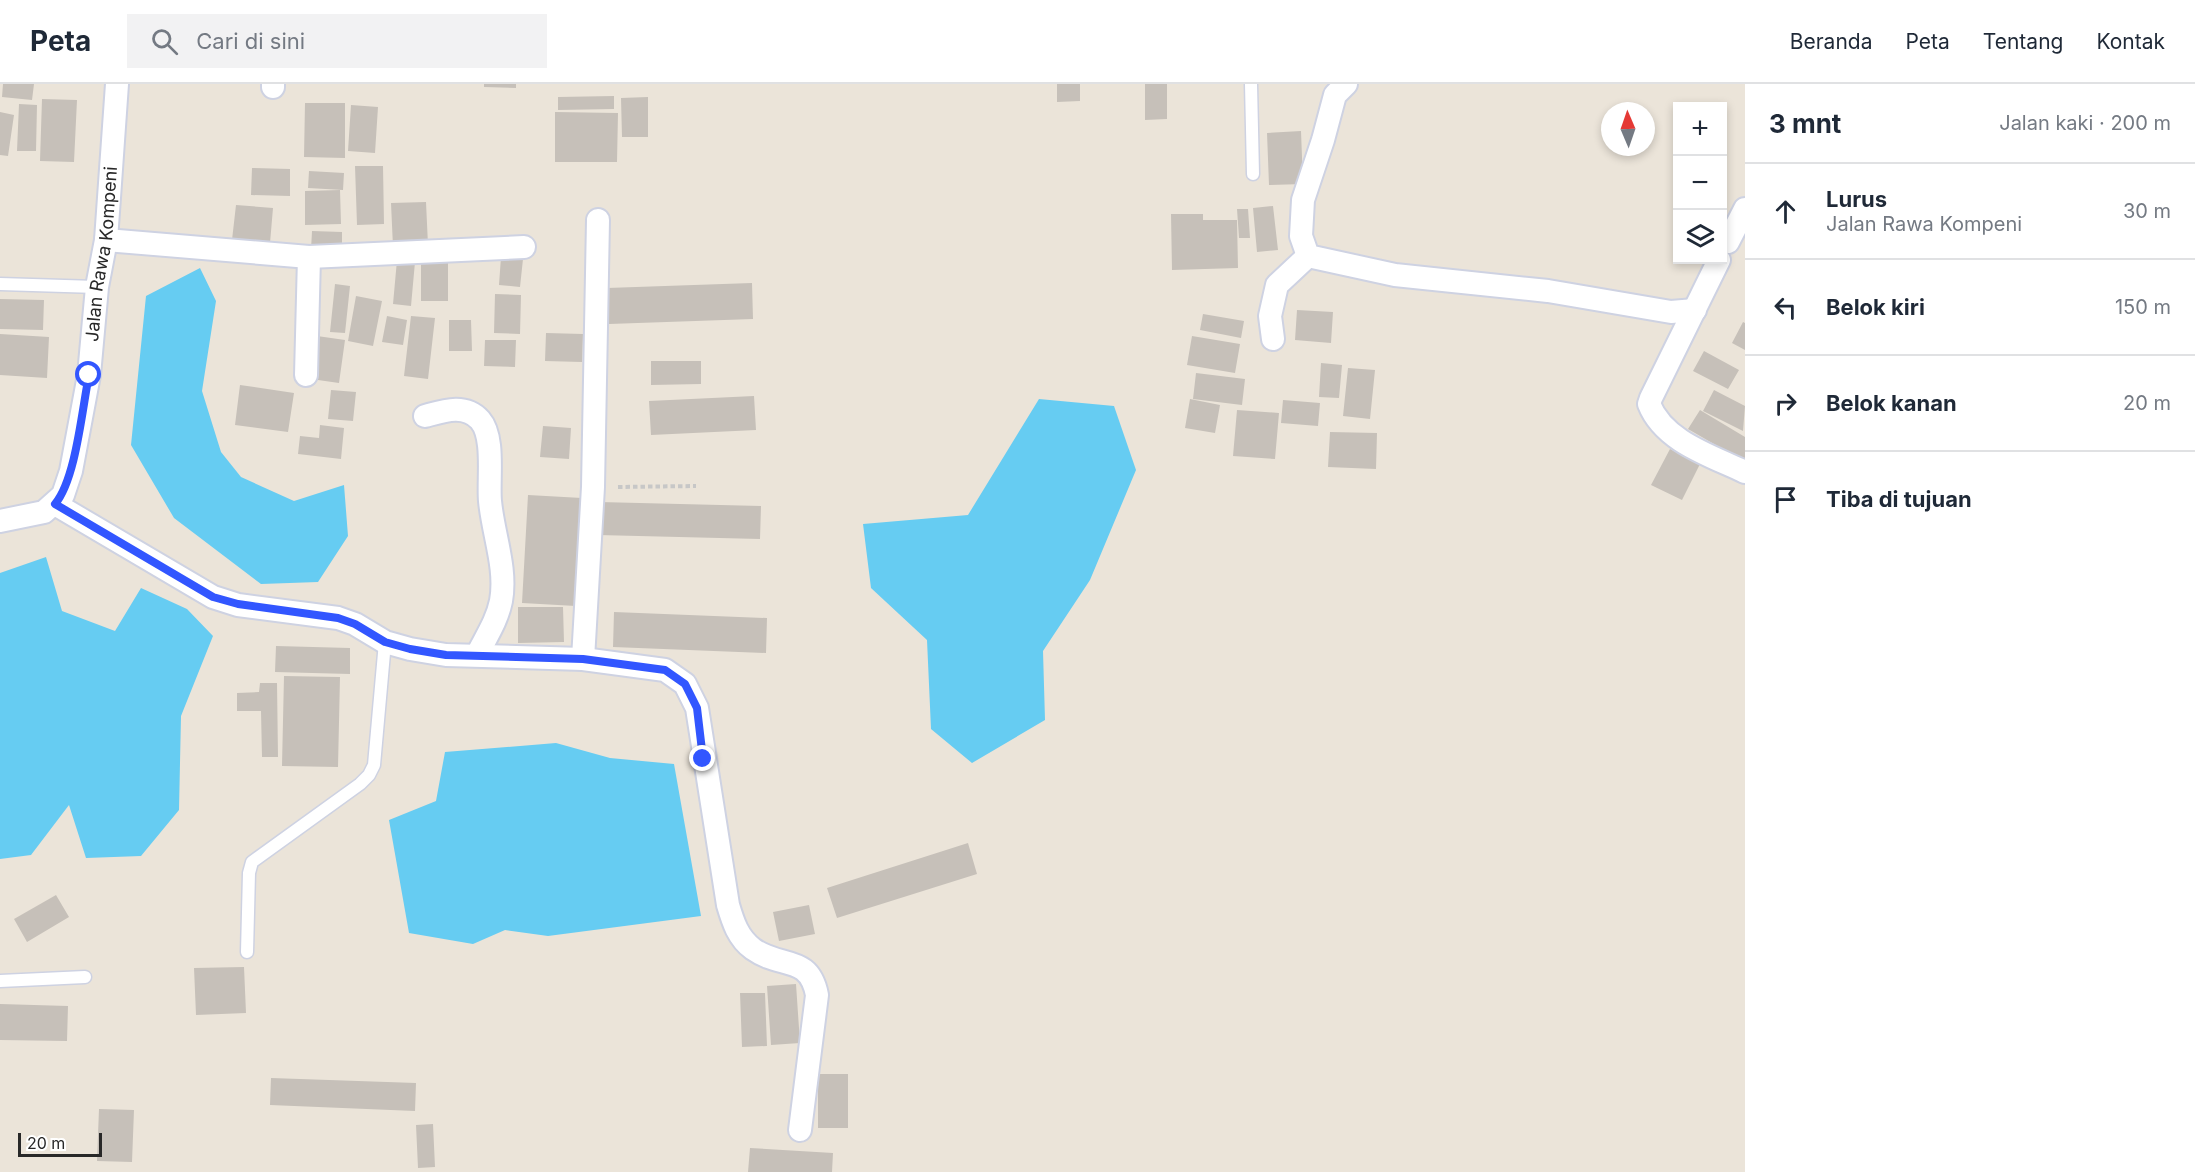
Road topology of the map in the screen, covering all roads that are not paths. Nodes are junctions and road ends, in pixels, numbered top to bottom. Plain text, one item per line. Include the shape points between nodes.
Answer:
1 (117, 84) edge
2 (1251, 84) edge
3 (1346, 84) edge
4 (1253, 174) dead end
5 (1745, 209) edge
6 (598, 220) dead end
7 (112, 240) junction
8 (524, 247) dead end
9 (1729, 251) edge
10 (309, 256) junction
11 (1308, 256) junction
12 (0, 284) edge
13 (97, 287) junction
14 (1695, 310) junction
15 (1272, 339) dead end
16 (306, 375) dead end
17 (424, 416) dead end
18 (1745, 472) edge
19 (55, 504) junction
20 (0, 520) edge
21 (385, 642) junction
22 (477, 655) junction
23 (583, 659) junction
24 (247, 952) dead end
25 (85, 977) dead end
26 (0, 981) edge
27 (800, 1130) dead end

1 - 7 street, Jalan Rawa Kompeni
2 - 4 lane
3 - 11 street via 1335,95 1303,200 1301,236
5 - 9 street
6 - 23 street via 593,487
7 - 10 street
7 - 13 street, Jalan Rawa Kompeni
8 - 10 street
9 - 14 street
10 - 16 street
11 - 14 street via 1395,275 1548,291 1671,312
11 - 15 street via 1277,285 1270,316
12 - 13 lane
13 - 19 street, Jalan Rawa Kompeni via 89,375 71,471 63,495
14 - 18 street via 1649,404 1668,430 1685,443
17 - 22 street via 451,409 468,412 481,421 489,438 490,501 502,573 501,600 494,624
19 - 20 street via 44,512
19 - 21 street via 213,597 247,606 338,618
21 - 22 street via 446,655
21 - 24 lane via 374,765 360,784 252,862
22 - 23 street
23 - 27 street via 665,670 685,684 697,708 728,905 736,930 754,949 806,969 814,980 817,995
25 - 26 lane

